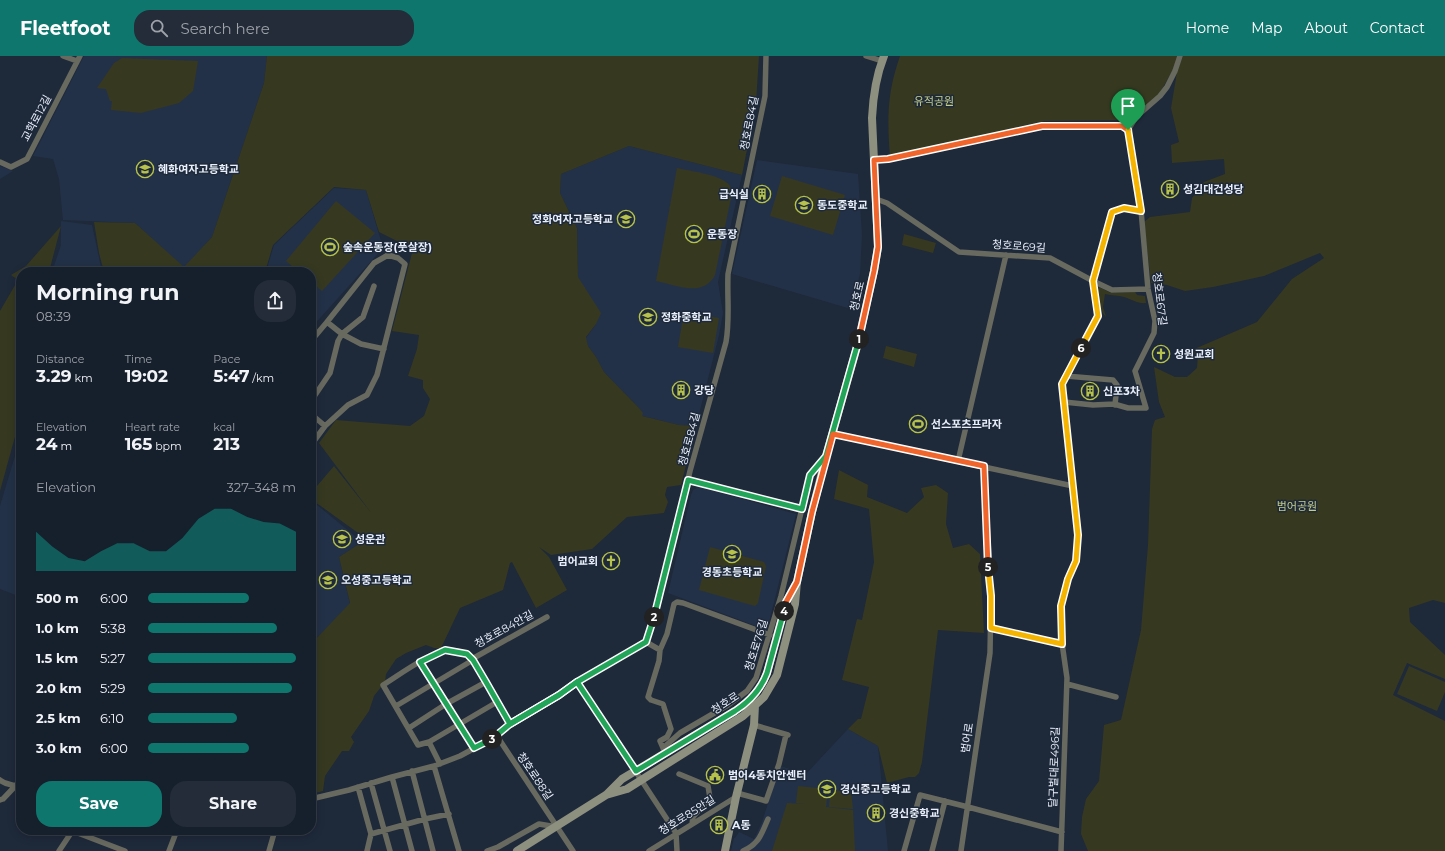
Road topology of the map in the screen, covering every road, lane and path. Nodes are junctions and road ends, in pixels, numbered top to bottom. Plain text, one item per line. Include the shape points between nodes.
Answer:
1 (63, 56) edge
2 (766, 56) edge
3 (866, 56) edge
4 (1180, 56) edge
5 (78, 58) edge
6 (883, 58) edge
7 (1128, 130) junction
8 (874, 160) junction
9 (0, 162) edge
10 (876, 199) junction
11 (1141, 211) junction
12 (1006, 255) junction
13 (1093, 281) junction
14 (374, 286) dead end
15 (1148, 289) junction
16 (327, 322) junction
17 (342, 334) junction
18 (316, 336) edge
19 (384, 349) junction
20 (1066, 376) junction
21 (316, 394) edge
22 (1064, 402) junction
23 (1115, 405) junction
24 (316, 418) edge
25 (325, 426) junction
26 (833, 434) junction
27 (316, 438) edge
28 (826, 456) junction
29 (958, 461) junction
30 (984, 466) junction
31 (688, 480) junction
32 (1073, 486) junction
33 (802, 509) junction
34 (797, 582) junction
35 (547, 617) dead end
36 (991, 628) junction
37 (770, 635) junction
38 (646, 642) junction
39 (1062, 644) junction
40 (660, 650) junction
41 (472, 659) junction
42 (420, 662) junction
43 (486, 682) junction
44 (577, 682) junction
45 (433, 684) junction
46 (1067, 684) junction
47 (1116, 697) dead end
48 (497, 702) junction
49 (446, 704) junction
50 (755, 705) junction
51 (396, 706) junction
52 (510, 724) junction
53 (459, 725) junction
54 (754, 726) junction
55 (409, 728) junction
56 (497, 736) junction
57 (429, 742) junction
58 (474, 748) junction
59 (664, 750) junction
60 (437, 765) junction
61 (412, 771) junction
62 (636, 771) junction
63 (679, 774) dead end
64 (392, 776) junction
65 (0, 780) edge
66 (642, 780) junction
67 (371, 783) junction
68 (16, 785) joint
69 (358, 788) junction
70 (606, 795) junction
71 (736, 795) junction
72 (316, 798) edge
73 (0, 800) edge
74 (945, 802) junction
75 (968, 806) junction
76 (449, 814) junction
77 (425, 819) junction
78 (768, 819) dead end
79 (406, 824) junction
80 (692, 824) junction
81 (557, 827) junction
82 (384, 830) junction
83 (1062, 832) junction
84 (676, 833) junction
85 (371, 834) junction
86 (69, 835) edge
87 (85, 835) edge
88 (175, 835) edge
89 (274, 835) edge
90 (59, 851) edge
91 (125, 851) edge
92 (169, 851) edge
93 (269, 851) edge
94 (367, 851) edge
95 (390, 851) edge
96 (412, 851) edge
97 (433, 851) edge
98 (459, 851) edge
99 (487, 851) edge
100 (517, 851) edge
101 (573, 851) edge
102 (649, 851) edge
103 (677, 851) edge
104 (725, 851) edge
105 (743, 851) edge
106 (904, 851) edge
107 (932, 851) edge
108 (961, 851) edge
109 (1061, 851) edge

1 - 5 street
2 - 31 street, 청호로84길 via 765,96 728,274 726,342
3 - 6 street
4 - 7 street via 1167,87 1136,117
5 - 9 street, 교학로12길 via 27,159 11,166
6 - 8 main road, 청호로 via 873,100
7 - 8 street via 1122,126 1042,126
7 - 11 street, 청호로67길
8 - 10 main road, 청호로
10 - 12 street, 청호로69길 via 887,203 959,252
10 - 26 main road, 청호로 via 878,247 874,271 857,347
11 - 13 street via 1124,208 1112,212
11 - 15 street, 청호로67길
12 - 13 street, 청호로69길 via 1050,258
12 - 29 street
13 - 15 street, 청호로69길 via 1112,290
13 - 20 street via 1098,316
14 - 17 street via 363,317
15 - 23 street, 청호로67길 via 1155,321 1154,333 1135,371 1146,408
16 - 17 street
16 - 18 street
16 - 19 street via 374,263 388,255 398,258 405,264
17 - 19 street via 361,344
17 - 21 street via 330,373
19 - 25 street via 377,375 367,395 348,405
20 - 22 street via 1062,384
20 - 23 street via 1113,380 1117,385
22 - 23 street
22 - 32 street
24 - 25 street
25 - 27 street
26 - 28 main road, 청호로
26 - 29 street
28 - 33 street, 청호로76길 via 810,475
28 - 34 main road, 청호로
29 - 30 street
30 - 32 street
30 - 36 street, 범어로
31 - 33 street
31 - 38 street, 청호로84길
32 - 39 street, 달구벌대로496길 via 1078,535 1076,561 1061,606
33 - 37 street, 청호로76길
34 - 50 main road, 청호로 via 795,604 777,675 764,697
34 - 59 main road, 청호로 via 786,602 767,673 757,690 735,711
35 - 41 street, 청호로84안길
36 - 39 street
36 - 75 street, 범어로 via 990,653
37 - 40 street via 677,602 674,604 667,634
37 - 59 street, 청호로76길 via 756,678 747,691 680,733
38 - 40 street
38 - 44 street
39 - 46 street, 달구벌대로496길
40 - 59 street via 648,697 663,704 671,729 667,737 660,741
41 - 42 street, 청호로84안길 via 467,654 445,650
41 - 43 street, 청호로84안길
41 - 45 street, 청호로84안길
42 - 45 street
42 - 51 street, 청호로84안길 via 383,685
43 - 48 street, 청호로84안길
43 - 49 street
44 - 52 street
44 - 62 street
45 - 49 street
45 - 51 street, 청호로84안길
46 - 47 street
46 - 83 street, 달구벌대로496길
48 - 52 street, 청호로84안길
48 - 53 street
49 - 53 street
49 - 55 street
50 - 54 main road
50 - 66 main road, 청호로
51 - 55 street, 청호로84안길
52 - 56 street
53 - 57 street
53 - 58 street
54 - 71 main road
54 - 71 street via 787,735 766,801
55 - 57 street, 청호로84안길 via 418,745
56 - 58 street
56 - 81 street, 청호로88길
57 - 60 street
58 - 60 street
59 - 62 main road, 청호로
60 - 61 street
60 - 76 street
61 - 64 street
61 - 77 street
62 - 66 street
62 - 70 main road, 청호로 via 622,779
63 - 80 street via 708,786 710,798 693,817
64 - 67 street
64 - 79 street
65 - 68 street
66 - 70 main road, 청호로 via 626,790
66 - 84 street
67 - 69 street
67 - 82 street
68 - 73 street
69 - 72 street
69 - 85 street
70 - 81 main road, 청호로
71 - 80 street, 청호로85안길
71 - 104 main road
74 - 75 street
74 - 106 street via 920,795
74 - 107 street
75 - 83 street
75 - 108 street, 범어로
76 - 77 street
76 - 98 street
77 - 79 street
77 - 97 street
78 - 105 street via 759,840
79 - 82 street
79 - 96 street
80 - 84 street, 청호로85안길
81 - 99 street via 539,824
81 - 100 main road, 청호로
81 - 101 street
82 - 85 street
82 - 95 street
83 - 109 street, 달구벌대로496길
84 - 102 street, 청호로85안길
84 - 103 street
85 - 94 street
86 - 90 street
87 - 91 street
88 - 92 street
89 - 93 street

